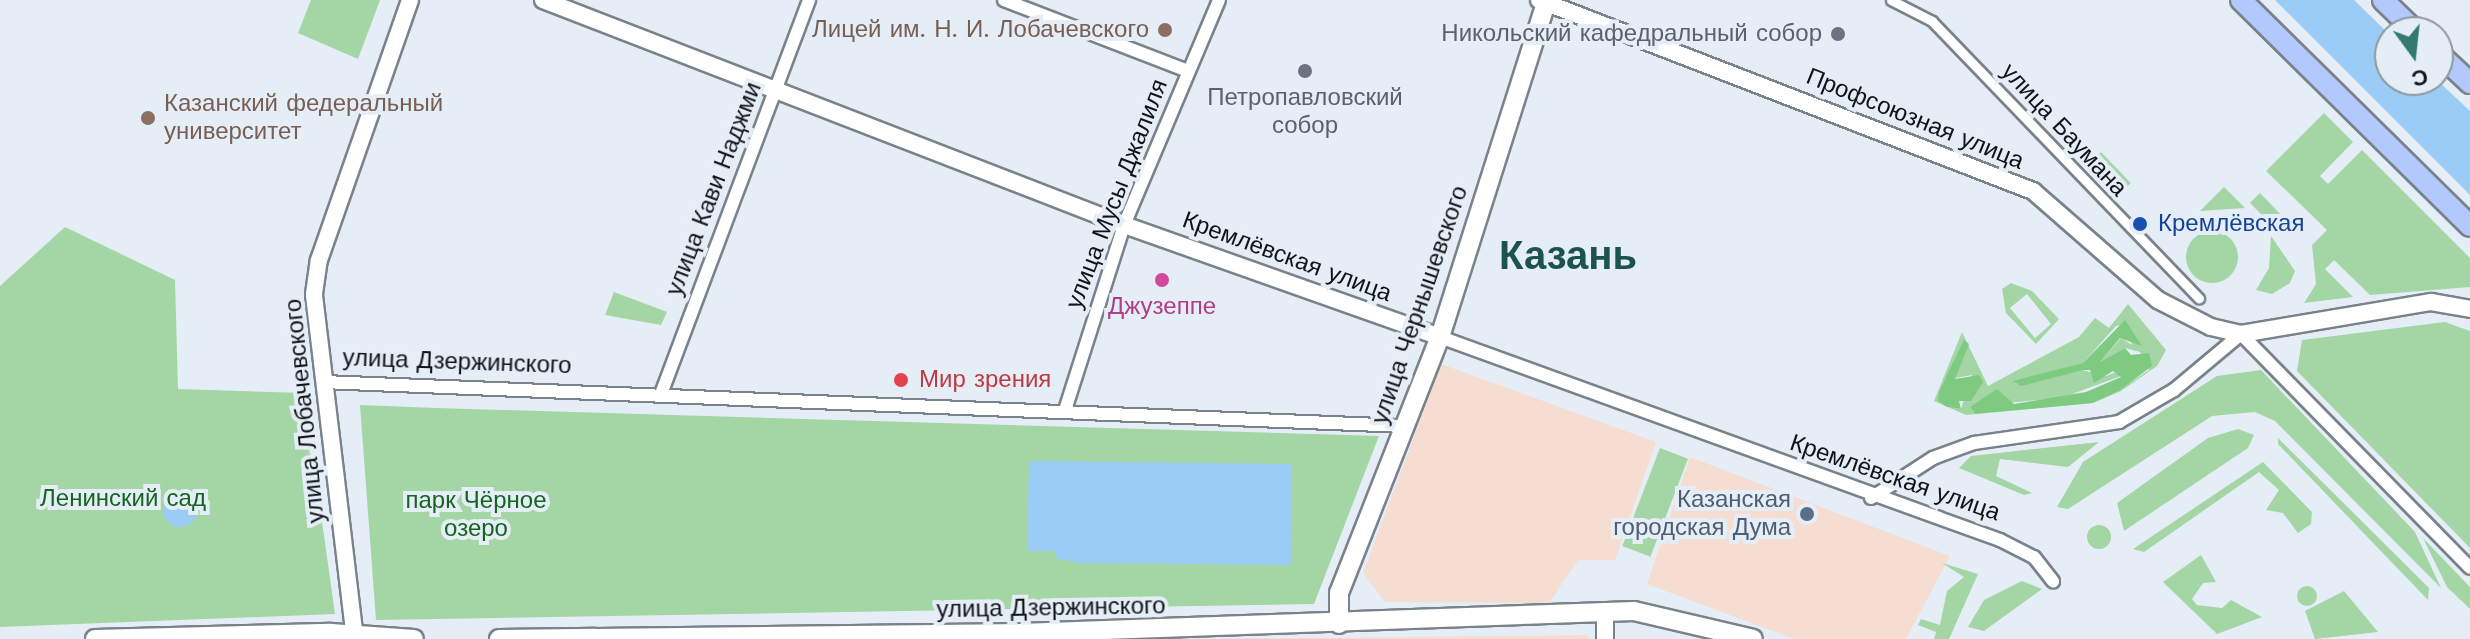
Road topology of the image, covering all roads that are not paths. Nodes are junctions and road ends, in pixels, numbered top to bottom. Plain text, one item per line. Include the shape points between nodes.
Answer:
1 (410, 0) edge
2 (543, 0) edge
3 (809, 0) edge
4 (1004, 0) edge
5 (1219, 0) edge
6 (1891, 0) edge
7 (2241, 0) edge
8 (2383, 0) edge
9 (1544, 1) edge
10 (2400, 16) edge
11 (2454, 68) edge
12 (1188, 71) junction
13 (2470, 83) edge
14 (775, 88) junction
15 (1124, 225) junction
16 (2470, 226) edge
17 (2199, 298) dead end
18 (2470, 309) edge
19 (2241, 334) junction
20 (1440, 337) junction
21 (323, 382) junction
22 (661, 394) junction
23 (1066, 407) junction
24 (1404, 426) junction
25 (1871, 498) junction
26 (2470, 568) edge
27 (2053, 581) dead end
28 (1605, 611) junction
29 (1339, 624) junction
30 (1187, 634) edge
31 (355, 637) edge
32 (722, 637) edge
33 (95, 639) edge
34 (414, 639) edge
35 (499, 639) edge
36 (1605, 639) edge
37 (1753, 639) edge

1 - 21 street, улица Лобачевского via 319,260 314,294
2 - 14 street, Кремлёвская улица
3 - 14 street, улица Кави Наджми
4 - 12 street
5 - 12 street, улица Мусы Джалиля
6 - 17 street, улица Баумана via 1932,21
7 - 16 main road
8 - 10 main road
9 - 19 street, Профсоюзная улица via 2033,191 2166,306
9 - 20 main road, улица Чернышевского
11 - 13 main road
12 - 15 street, улица Мусы Джалиля
14 - 15 street, Кремлёвская улица
14 - 22 street, улица Кави Наджми
15 - 20 street, Кремлёвская улица
15 - 23 street, улица Мусы Джалиля
18 - 19 street via 2431,302
19 - 25 street via 2174,390 2119,422 1974,443 1933,458
19 - 26 street
20 - 24 main road, улица Чернышевского
20 - 25 street, Кремлёвская улица
21 - 22 street, улица Дзержинского
21 - 31 street, улица Лобачевского
22 - 23 street, улица Дзержинского
23 - 24 street, улица Дзержинского
24 - 29 main road, улица Чернышевского via 1339,593
25 - 27 street, Кремлёвская улица via 2000,540 2034,557
28 - 29 main road, улица Дзержинского
28 - 36 street
28 - 37 main road, улица Дзержинского via 1694,622
29 - 30 main road, улица Дзержинского
30 - 32 main road, улица Дзержинского
31 - 33 main road
31 - 34 main road
32 - 35 main road, улица Дзержинского

